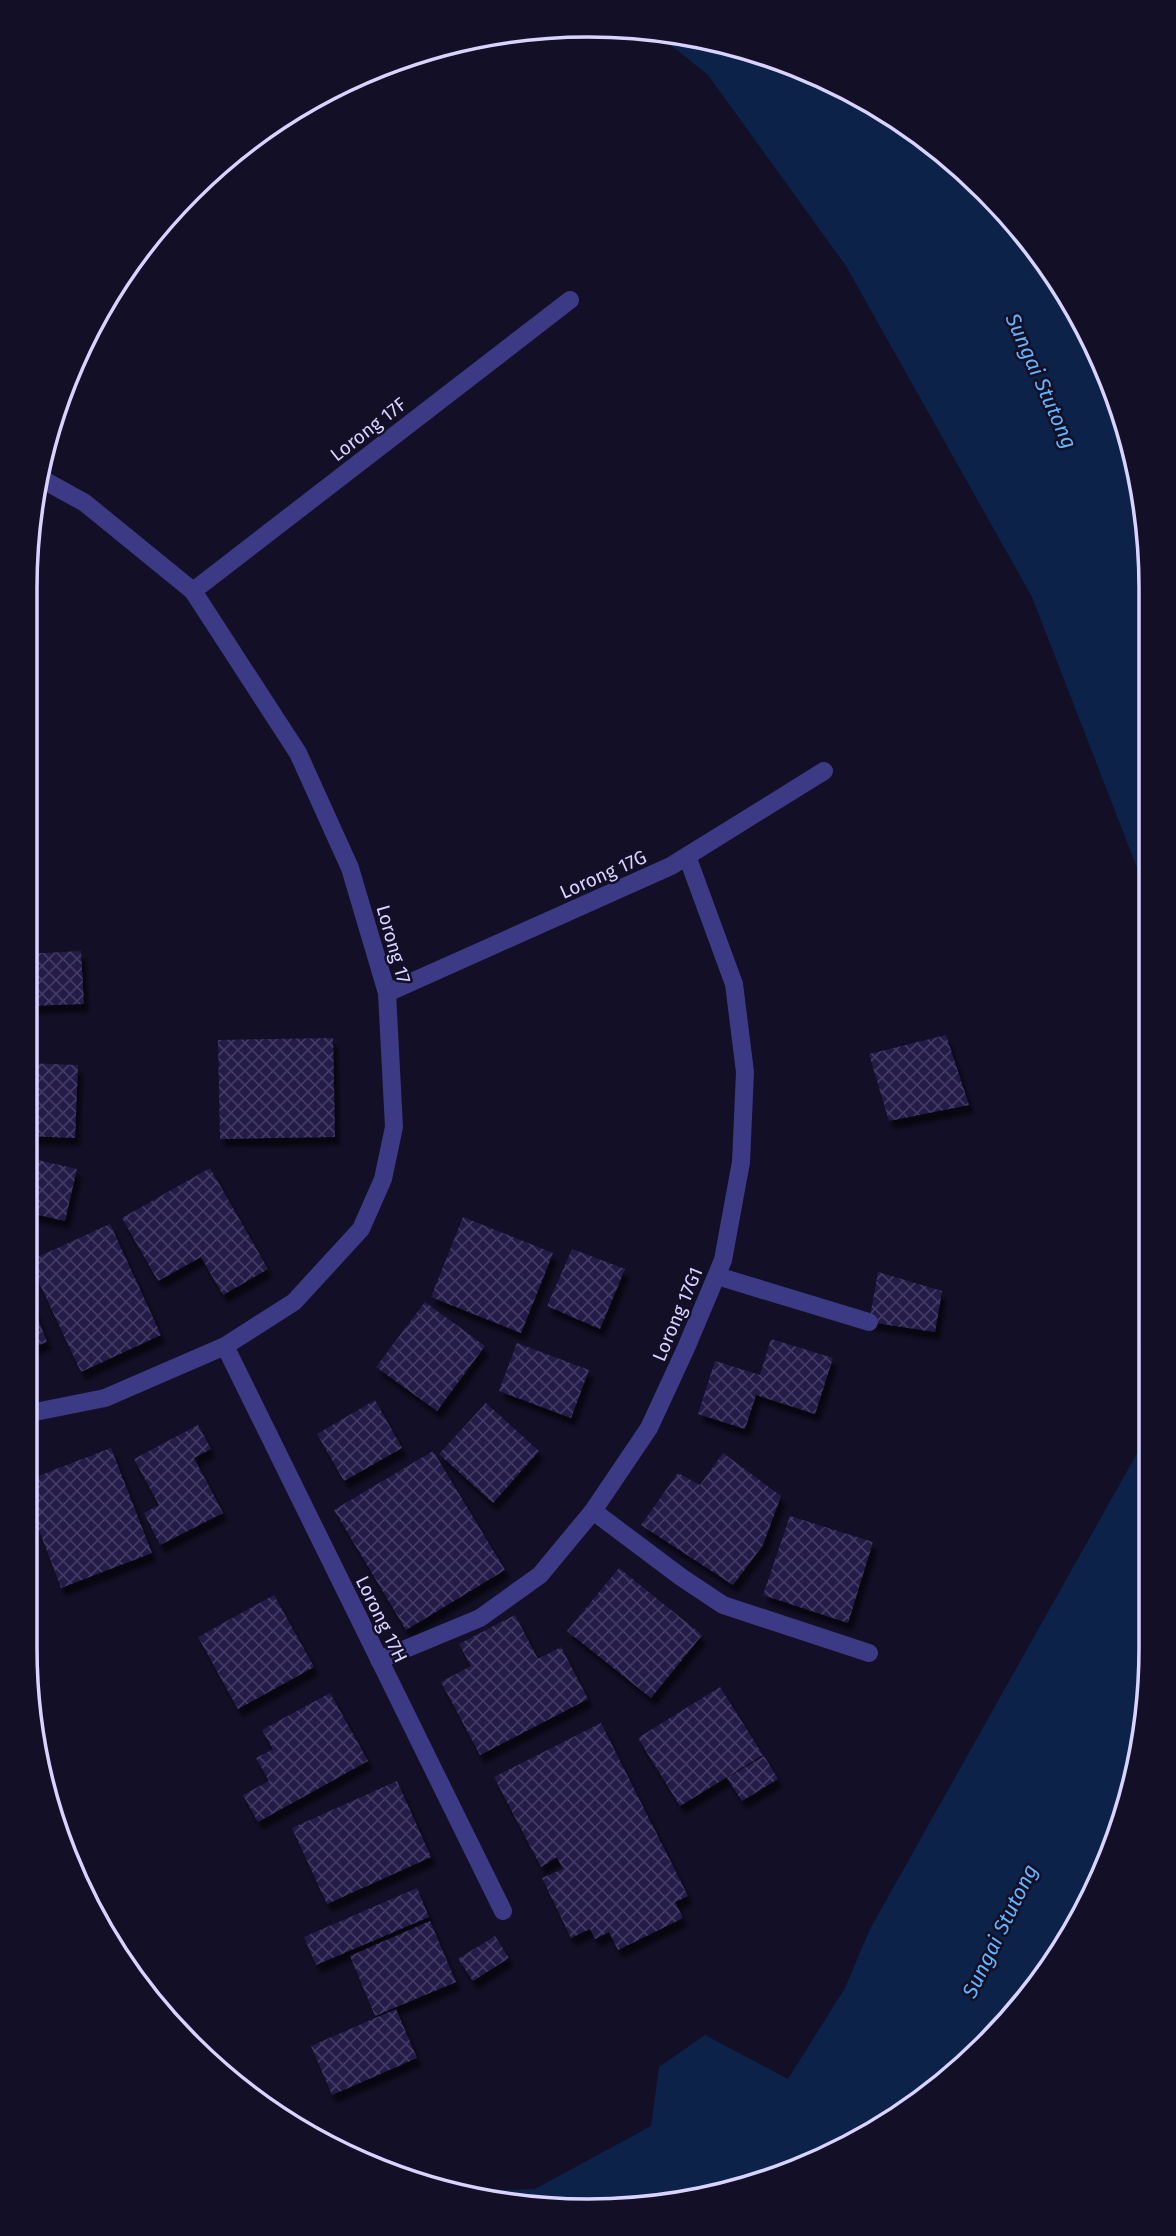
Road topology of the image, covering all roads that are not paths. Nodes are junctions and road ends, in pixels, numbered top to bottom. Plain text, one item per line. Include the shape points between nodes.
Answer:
1 (570, 300) dead end
2 (47, 482) edge
3 (192, 591) junction
4 (824, 771) dead end
5 (687, 856) junction
6 (387, 993) junction
7 (717, 1276) junction
8 (869, 1322) dead end
9 (225, 1346) junction
10 (37, 1412) edge
11 (593, 1511) junction
12 (869, 1653) dead end
13 (379, 1660) junction
14 (503, 1911) dead end

1 - 3 street, Lorong 17F
2 - 3 street, Lorong 17 via 85,503
3 - 6 street, Lorong 17 via 298,753 351,869
4 - 5 street, Lorong 17G
5 - 6 street, Lorong 17G
5 - 7 street, Lorong 17G1 via 734,984 745,1072 741,1162
6 - 9 street, Lorong 17 via 394,1127 383,1179 361,1229 294,1301
7 - 8 street
7 - 11 street, Lorong 17G1 via 649,1428
9 - 10 street, Lorong 17 via 105,1398
9 - 13 street, Lorong 17H
11 - 12 street via 723,1605
11 - 13 street, Lorong 17G1 via 540,1576 480,1618
13 - 14 street, Lorong 17H

